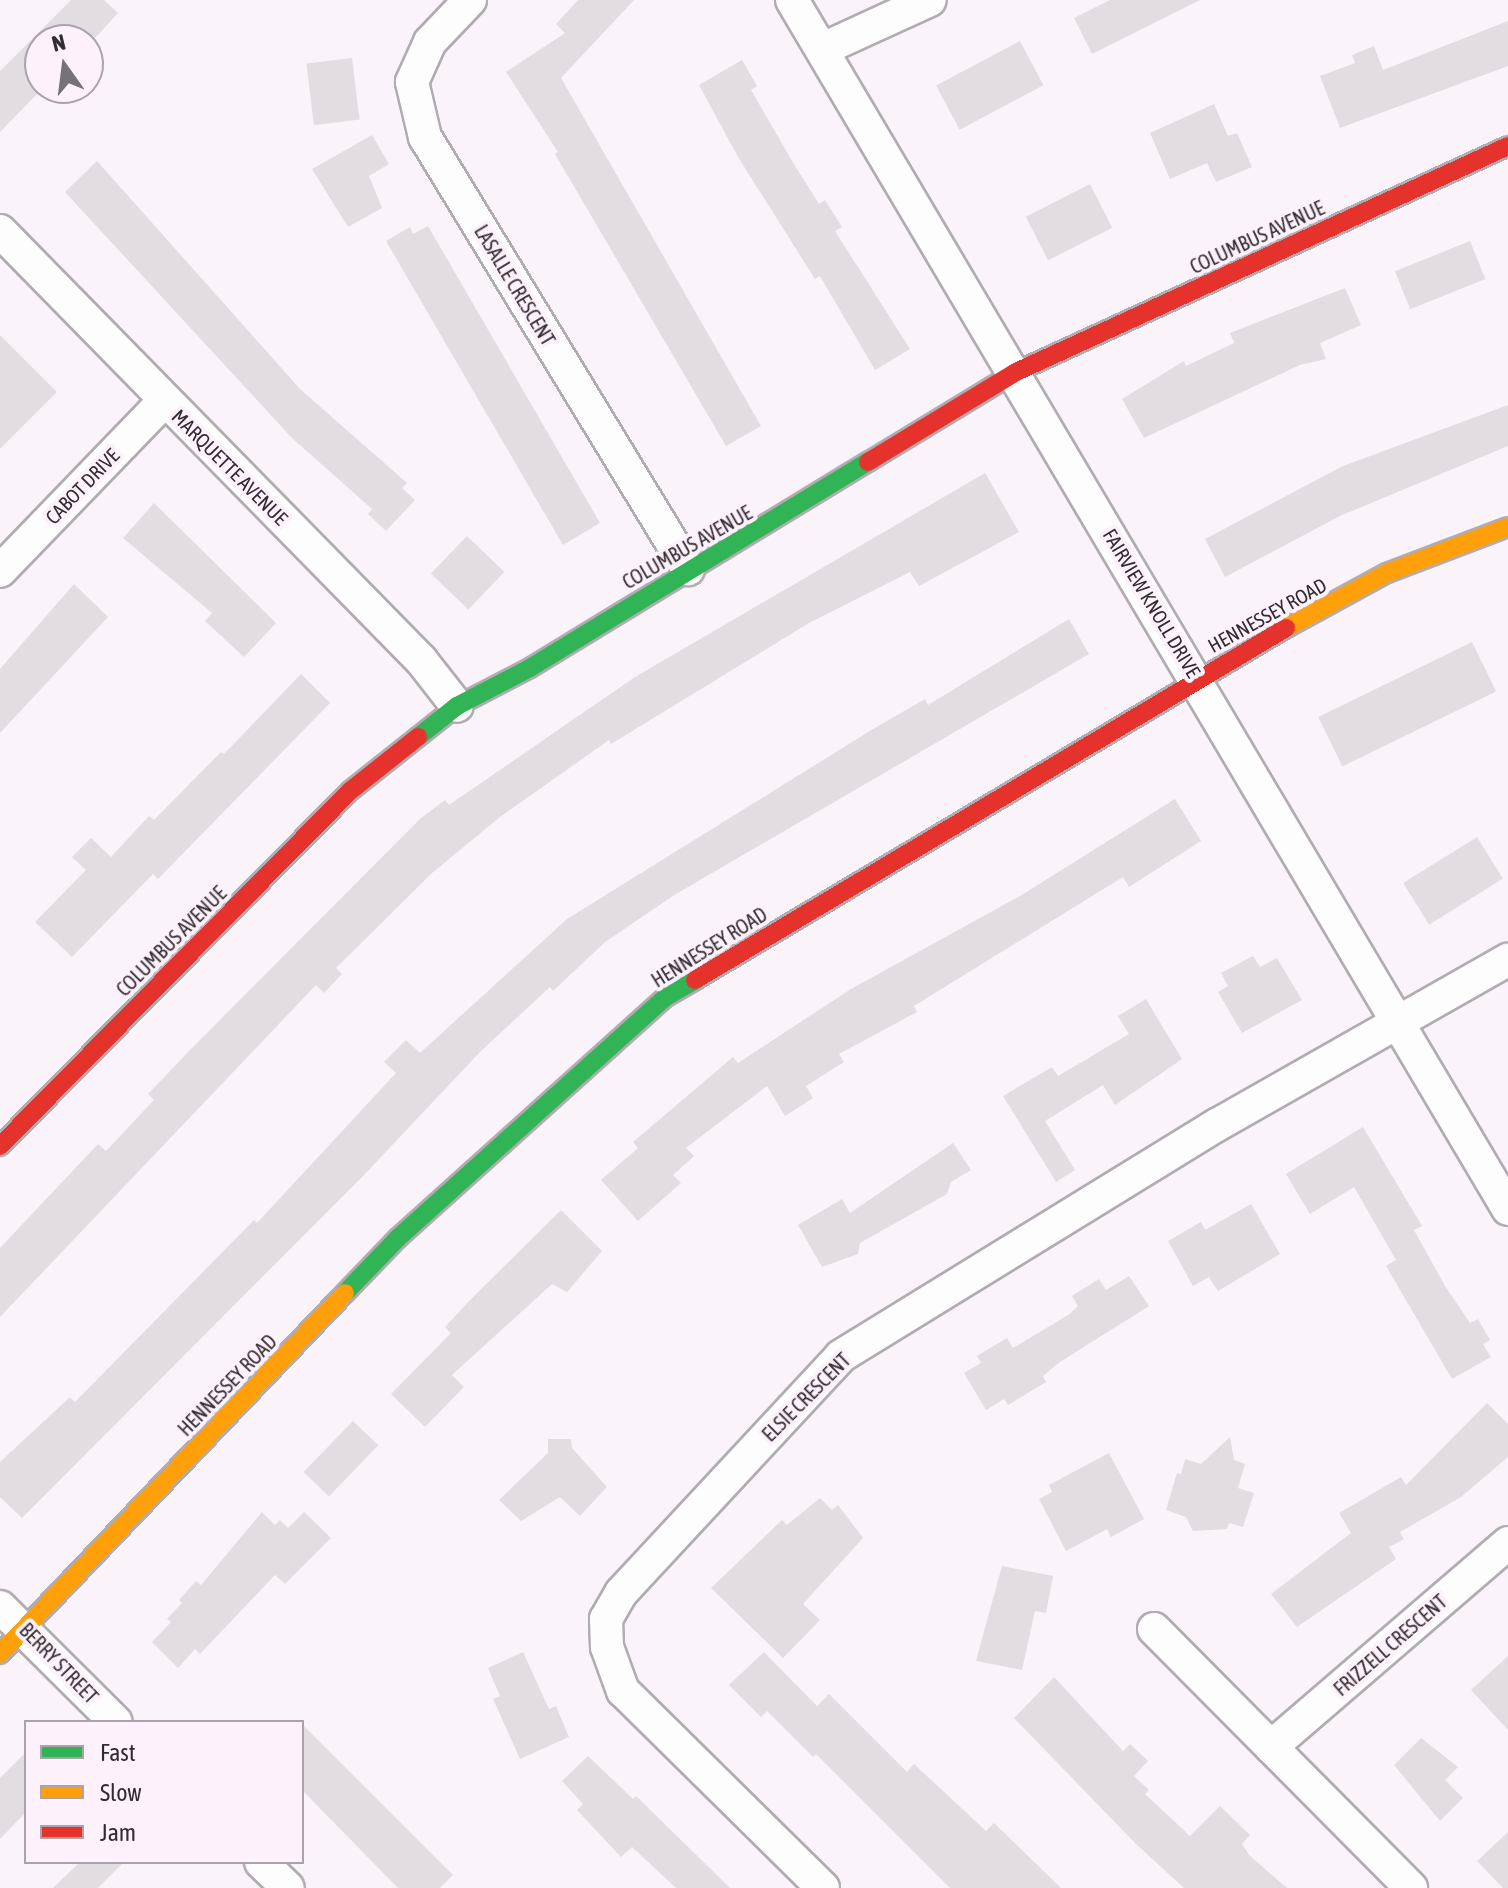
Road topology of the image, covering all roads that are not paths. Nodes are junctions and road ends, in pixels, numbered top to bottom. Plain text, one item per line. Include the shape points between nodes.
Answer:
1 (470, 0) edge
2 (792, 0) edge
3 (930, 0) edge
4 (825, 48) junction
5 (1508, 146) edge
6 (0, 231) edge
7 (1016, 372) junction
8 (164, 401) junction
9 (1508, 527) edge
10 (688, 569) junction
11 (0, 571) edge
12 (1198, 680) junction
13 (457, 706) junction
14 (1508, 960) edge
15 (1397, 1020) junction
16 (0, 1146) edge
17 (1508, 1209) edge
18 (1508, 1543) edge
19 (0, 1607) edge
20 (26, 1627) junction
21 (1154, 1629) dead end
22 (0, 1654) edge
23 (114, 1720) edge
24 (1271, 1747) junction
25 (263, 1864) edge
26 (288, 1888) edge
27 (823, 1888) edge
28 (1411, 1888) edge

1 - 10 street, LASALLE CRESCENT via 430,42 412,82 425,137
2 - 4 street, FAIRVIEW KNOLL DRIVE
3 - 4 street
4 - 7 street, FAIRVIEW KNOLL DRIVE
5 - 7 street, COLUMBUS AVENUE
6 - 8 street, MARQUETTE AVENUE
7 - 10 street, COLUMBUS AVENUE
7 - 12 street, FAIRVIEW KNOLL DRIVE
8 - 11 street, CABOT DRIVE
8 - 13 street, MARQUETTE AVENUE via 421,660
9 - 12 street, HENNESSEY ROAD via 1387,573
10 - 13 street, COLUMBUS AVENUE via 530,668
12 - 15 street, FAIRVIEW KNOLL DRIVE
12 - 20 street, HENNESSEY ROAD via 666,997 398,1238
13 - 16 street, COLUMBUS AVENUE via 350,791
14 - 15 street, ELSIE CRESCENT
15 - 17 street, FAIRVIEW KNOLL DRIVE
15 - 27 street, ELSIE CRESCENT via 841,1356 621,1593 606,1619 607,1647 623,1691
18 - 24 street, FRIZZELL CRESCENT
19 - 20 street, BERRY STREET
20 - 22 street, HENNESSEY ROAD
20 - 23 street, BERRY STREET
21 - 24 street
24 - 28 street
25 - 26 street

